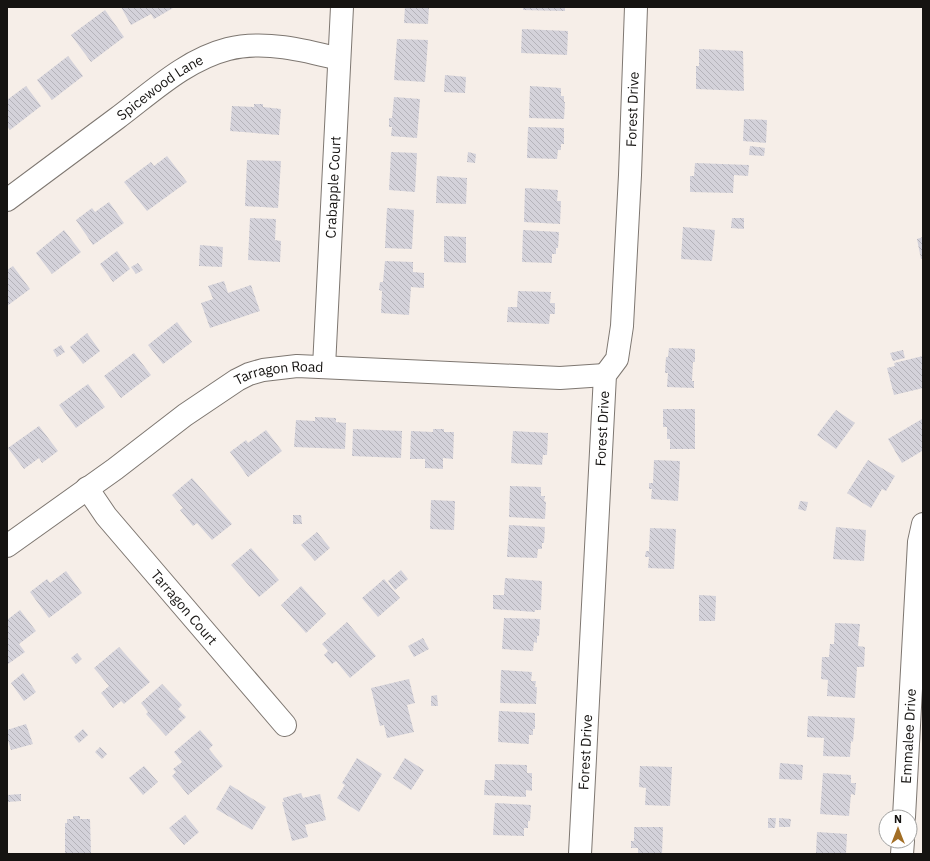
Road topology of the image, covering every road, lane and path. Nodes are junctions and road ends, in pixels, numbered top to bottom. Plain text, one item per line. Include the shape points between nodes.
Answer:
1 (342, 7) edge
2 (636, 7) edge
3 (339, 59) junction
4 (7, 200) edge
5 (324, 367) junction
6 (605, 375) junction
7 (87, 488) junction
8 (923, 524) edge
9 (7, 546) edge
10 (285, 725) dead end
11 (904, 809) edge
12 (580, 854) edge

1 - 3 street, Crabapple Court
2 - 6 street, Forest Drive via 622,326 617,359
3 - 4 street, Spicewood Lane via 282,47 245,46 198,60 156,88
3 - 5 street, Crabapple Court
5 - 6 street, Tarragon Road via 560,378
5 - 7 street, Tarragon Road via 297,366 263,370 236,380 185,414
6 - 12 street, Forest Drive
7 - 9 street, Tarragon Road
7 - 10 street, Tarragon Court via 106,516
8 - 11 street, Emmalee Drive via 919,542

